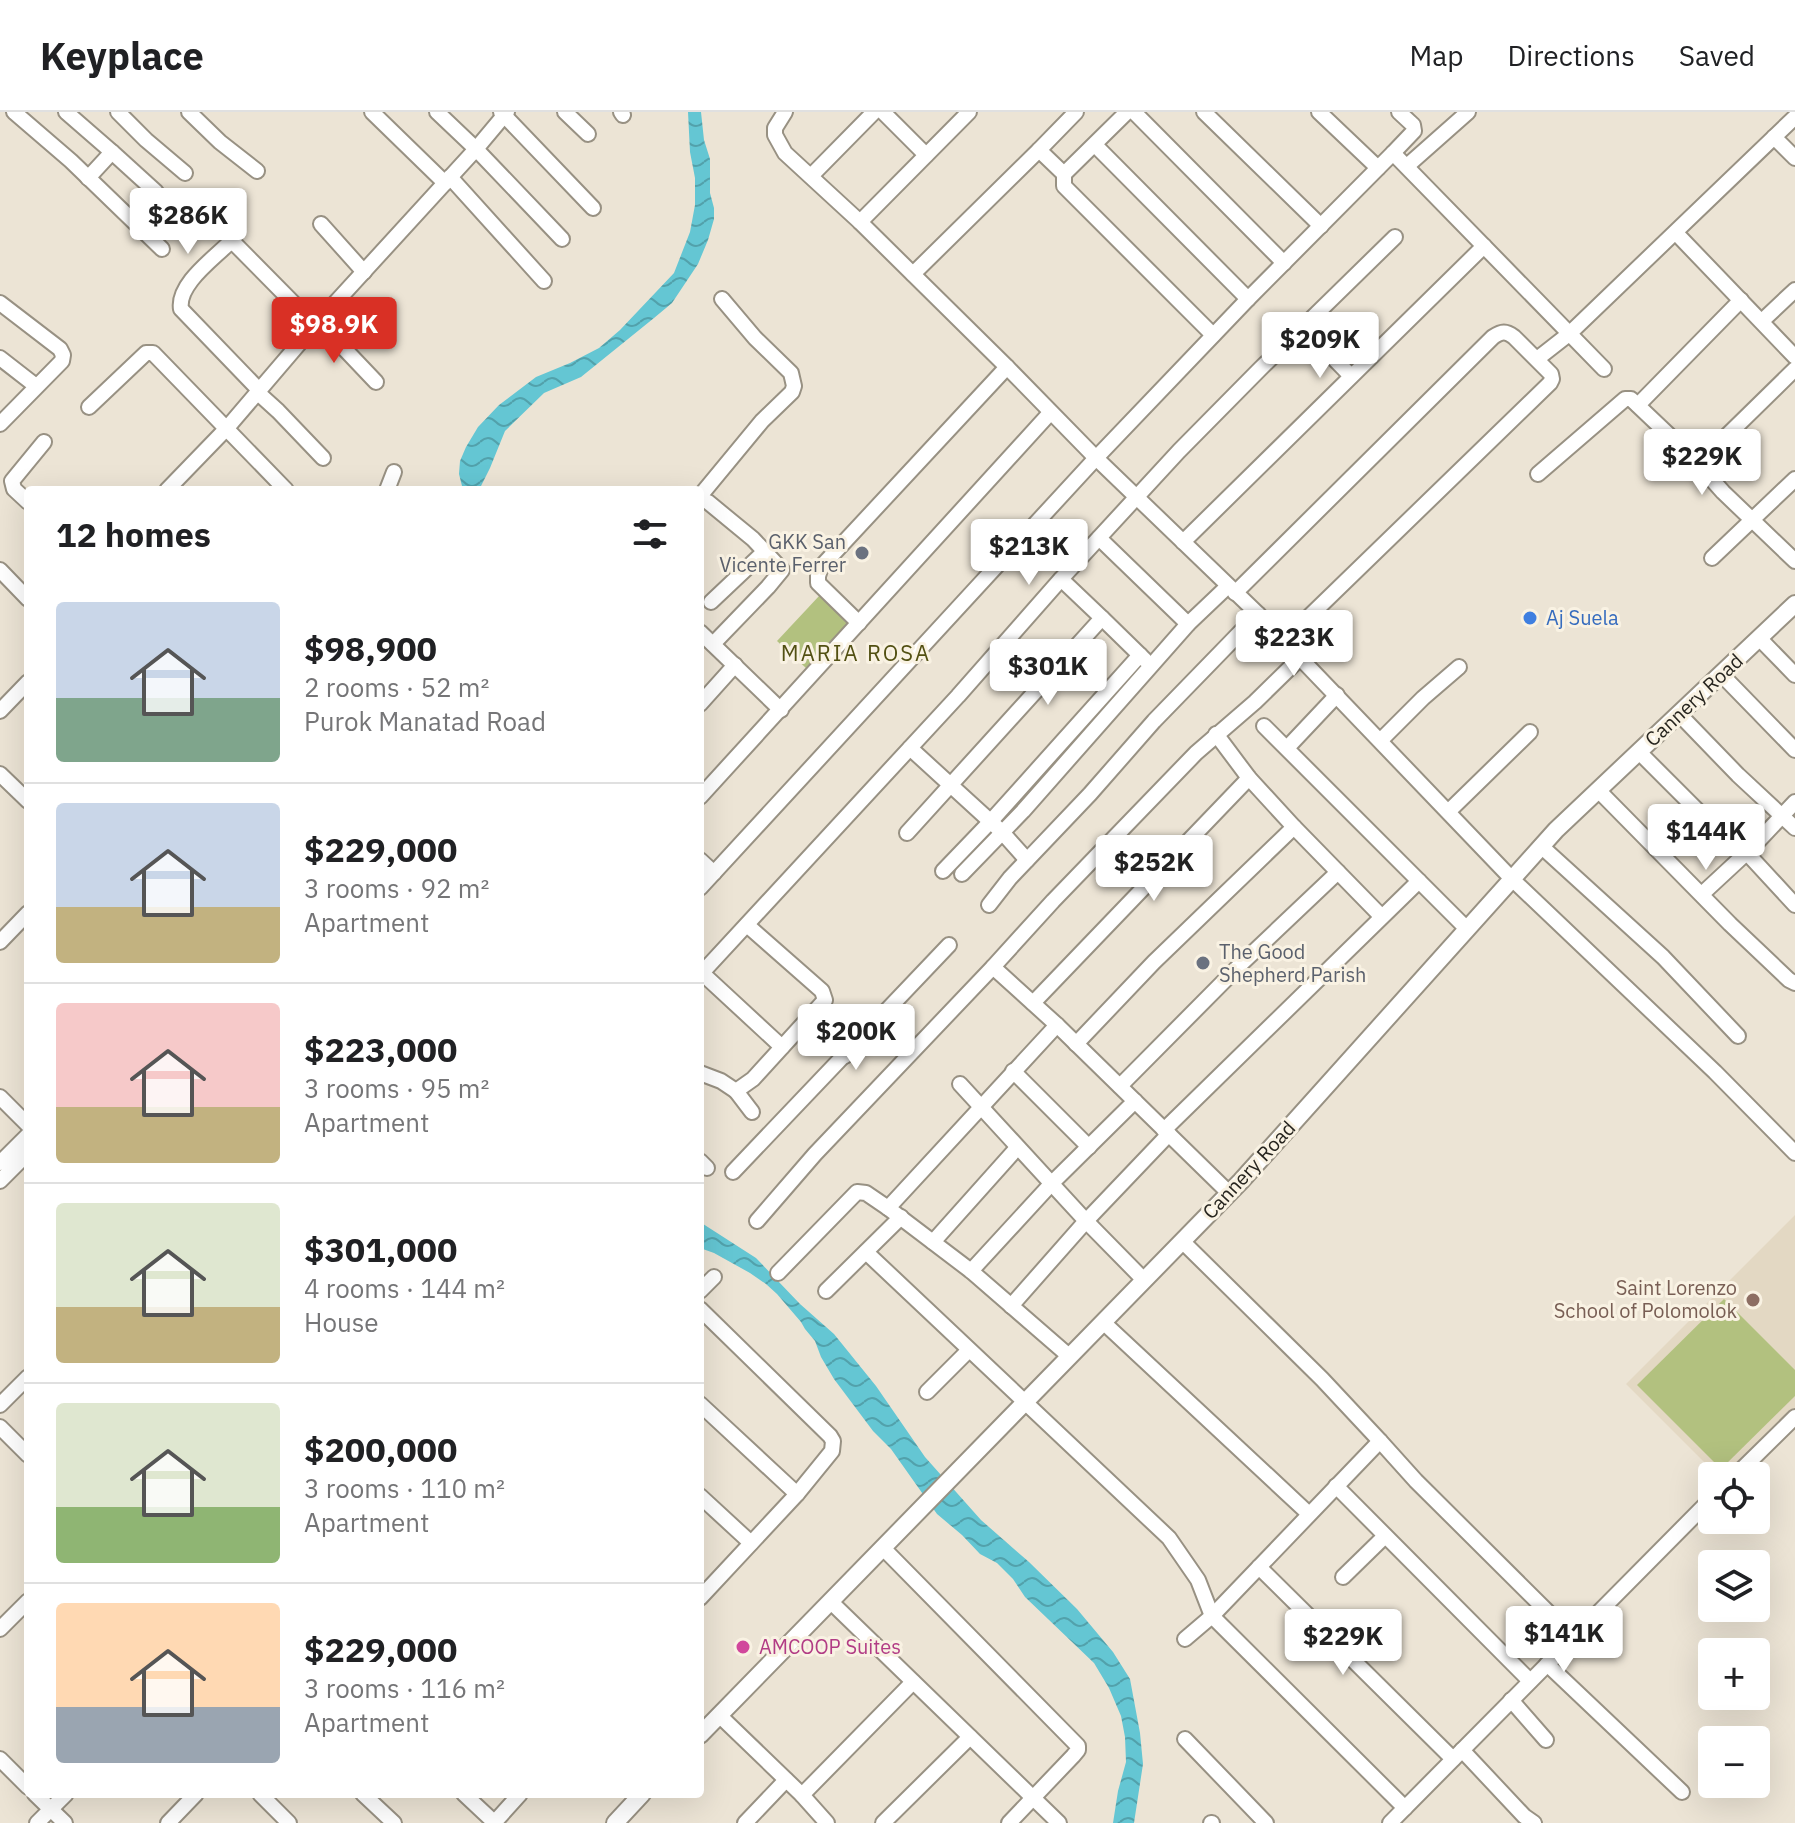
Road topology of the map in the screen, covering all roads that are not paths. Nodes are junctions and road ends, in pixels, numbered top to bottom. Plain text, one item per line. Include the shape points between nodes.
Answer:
1 (14, 112) edge
2 (66, 112) edge
3 (118, 112) edge
4 (189, 112) edge
5 (372, 112) edge
6 (437, 112) edge
7 (565, 112) edge
8 (785, 112) edge
9 (874, 112) edge
10 (883, 112) edge
11 (1076, 112) edge
12 (1127, 112) edge
13 (1134, 112) edge
14 (1204, 112) edge
15 (1319, 112) edge
16 (1399, 112) edge
17 (1468, 112) edge
18 (504, 113) edge
19 (964, 114) edge
20 (1795, 117) edge
21 (588, 134) dead end
22 (1774, 137) junction
23 (1095, 145) junction
24 (476, 149) junction
25 (1039, 150) junction
26 (112, 152) junction
27 (1393, 153) junction
28 (926, 155) junction
29 (1795, 158) edge
30 (1407, 166) junction
31 (1378, 168) junction
32 (257, 171) dead end
33 (185, 173) dead end
34 (1064, 174) junction
35 (811, 176) junction
36 (88, 178) junction
37 (447, 180) junction
38 (156, 192) dead end
39 (593, 208) dead end
40 (860, 222) junction
41 (321, 224) dead end
42 (1321, 226) junction
43 (1676, 233) junction
44 (1395, 237) dead end
45 (562, 239) dead end
46 (1484, 246) junction
47 (162, 249) dead end
48 (1284, 263) junction
49 (364, 272) junction
50 (913, 274) junction
51 (544, 281) dead end
52 (1795, 290) edge
53 (722, 299) dead end
54 (1248, 299) junction
55 (1741, 300) junction
56 (0, 303) edge
57 (1762, 321) junction
58 (317, 324) junction
59 (1303, 327) junction
60 (1569, 334) junction
61 (1213, 335) junction
62 (1795, 357) edge
63 (0, 358) edge
64 (1537, 359) junction
65 (1007, 367) junction
66 (1604, 369) dead end
67 (1795, 369) edge
68 (1351, 376) junction
69 (376, 382) dead end
70 (36, 386) junction
71 (258, 391) junction
72 (1638, 405) junction
73 (89, 407) dead end
74 (1050, 413) junction
75 (0, 424) edge
76 (227, 428) junction
77 (44, 442) dead end
78 (323, 458) dead end
79 (1096, 458) junction
80 (1698, 464) junction
81 (394, 472) dead end
82 (1538, 474) dead end
83 (1795, 479) edge
84 (172, 486) edge
85 (282, 486) edge
86 (389, 486) edge
87 (704, 492) edge
88 (24, 498) edge
89 (1137, 498) junction
90 (704, 500) edge
91 (1751, 520) junction
92 (1099, 538) junction
93 (1183, 542) junction
94 (765, 551) junction
95 (1712, 558) dead end
96 (1795, 561) edge
97 (0, 570) edge
98 (1061, 579) junction
99 (1231, 589) junction
100 (24, 595) edge
101 (711, 602) dead end
102 (1795, 604) edge
103 (1258, 614) junction
104 (1102, 618) junction
105 (859, 623) junction
106 (1188, 624) junction
107 (704, 636) edge
108 (1759, 638) junction
109 (1284, 641) junction
110 (713, 644) junction
111 (1140, 655) junction
112 (1300, 658) junction
113 (735, 665) junction
114 (1152, 666) junction
115 (1459, 667) dead end
116 (1721, 674) junction
117 (1795, 675) edge
118 (24, 686) edge
119 (1337, 695) junction
120 (704, 700) edge
121 (781, 710) junction
122 (0, 711) edge
123 (1679, 714) junction
124 (1264, 726) dead end
125 (1530, 732) dead end
126 (1216, 734) junction
127 (1381, 740) junction
128 (910, 748) junction
129 (1287, 748) junction
130 (1795, 750) edge
131 (1639, 752) junction
132 (0, 774) edge
133 (1249, 778) junction
134 (951, 785) junction
135 (1598, 790) junction
136 (704, 793) edge
137 (24, 797) edge
138 (1795, 802) edge
139 (1449, 811) junction
140 (1783, 816) junction
141 (991, 821) junction
142 (1294, 827) junction
143 (1795, 828) edge
144 (1002, 832) junction
145 (907, 833) dead end
146 (1541, 846) junction
147 (1745, 854) junction
148 (1027, 860) junction
149 (704, 864) edge
150 (943, 871) dead end
151 (1338, 872) junction
152 (714, 873) junction
153 (962, 874) dead end
154 (1512, 879) junction
155 (1419, 881) junction
156 (704, 884) edge
157 (1702, 894) junction
158 (989, 905) dead end
159 (1795, 905) edge
160 (1381, 916) junction
161 (24, 917) edge
162 (747, 925) junction
163 (1467, 929) junction
164 (0, 942) edge
165 (949, 945) dead end
166 (993, 967) junction
167 (704, 971) edge
168 (704, 977) edge
169 (1795, 983) edge
170 (1033, 1003) junction
171 (808, 1020) junction
172 (1057, 1025) junction
173 (1738, 1036) dead end
174 (1076, 1044) junction
175 (782, 1047) junction
176 (845, 1056) junction
177 (1013, 1071) junction
178 (704, 1075) edge
179 (960, 1084) dead end
180 (1120, 1086) junction
181 (736, 1091) junction
182 (0, 1097) edge
183 (1135, 1101) junction
184 (980, 1107) junction
185 (752, 1112) dead end
186 (24, 1121) edge
187 (1167, 1132) junction
188 (24, 1139) edge
189 (1089, 1147) junction
190 (1017, 1148) junction
191 (1795, 1153) edge
192 (24, 1157) edge
193 (0, 1163) edge
194 (733, 1172) dead end
195 (0, 1181) edge
196 (1052, 1183) junction
197 (1229, 1193) junction
198 (888, 1208) junction
199 (901, 1217) junction
200 (757, 1221) dead end
201 (1086, 1221) junction
202 (1182, 1241) junction
203 (933, 1242) junction
204 (866, 1252) junction
205 (971, 1271) junction
206 (778, 1273) dead end
207 (714, 1277) dead end
208 (1143, 1279) junction
209 (704, 1287) edge
210 (826, 1291) dead end
211 (1011, 1306) junction
212 (704, 1313) edge
213 (1103, 1322) junction
214 (969, 1350) junction
215 (1069, 1356) junction
216 (24, 1381) edge
217 (927, 1392) dead end
218 (1024, 1402) junction
219 (0, 1405) edge
220 (704, 1408) edge
221 (0, 1427) edge
222 (1791, 1428) edge
223 (1380, 1441) junction
224 (24, 1451) edge
225 (1751, 1462) edge
226 (1336, 1486) junction
227 (797, 1494) junction
228 (704, 1500) edge
229 (1698, 1512) edge
230 (1309, 1514) junction
231 (1385, 1536) junction
232 (751, 1543) junction
233 (883, 1548) junction
234 (1259, 1567) junction
235 (1343, 1577) dead end
236 (704, 1592) edge
237 (831, 1602) junction
238 (24, 1605) edge
239 (1212, 1616) junction
240 (0, 1629) edge
241 (1574, 1638) junction
242 (1185, 1639) dead end
243 (1547, 1664) junction
244 (1530, 1681) junction
245 (913, 1682) junction
246 (1511, 1700) junction
247 (719, 1715) junction
248 (704, 1731) edge
249 (970, 1737) junction
250 (1185, 1739) dead end
251 (1546, 1740) dead end
252 (1458, 1755) junction
253 (1, 1761) edge
254 (786, 1780) junction
255 (24, 1783) edge
256 (1682, 1792) dead end
257 (802, 1795) junction
258 (39, 1798) edge
259 (62, 1798) edge
260 (193, 1798) edge
261 (264, 1798) edge
262 (367, 1798) edge
263 (468, 1798) edge
264 (516, 1798) edge
265 (638, 1798) edge
266 (1033, 1798) junction
267 (1405, 1808) junction
268 (51, 1809) junction
269 (177, 1820) edge
270 (37, 1823) edge
271 (65, 1823) edge
272 (289, 1823) edge
273 (394, 1823) edge
274 (494, 1823) edge
275 (615, 1823) edge
276 (745, 1823) edge
277 (827, 1823) edge
278 (883, 1823) edge
279 (1009, 1823) edge
280 (1059, 1823) edge
281 (1266, 1823) edge
282 (1390, 1823) edge
283 (1534, 1823) edge

1 - 36 street
2 - 26 street
3 - 33 street
4 - 32 street
5 - 37 street
6 - 24 street
7 - 21 street
8 - 35 street via 775,128 778,143
9 - 35 street
10 - 28 street
11 - 25 street
12 - 23 street
13 - 48 street
14 - 42 street
15 - 31 street
16 - 27 street via 1414,131
17 - 30 street
18 - 24 street
18 - 39 street
19 - 28 street
20 - 22 street
22 - 29 street
22 - 43 street
23 - 34 street
23 - 54 street
24 - 37 street
24 - 45 street
25 - 34 street
25 - 50 street
26 - 36 street
26 - 38 street
27 - 30 street
27 - 31 street
28 - 40 street
30 - 46 street
31 - 42 street
34 - 61 street via 1071,194
35 - 40 street
36 - 47 street
37 - 49 street
37 - 51 street
40 - 50 street
41 - 49 street
42 - 48 street
43 - 55 street
43 - 60 street
44 - 59 street
46 - 60 street
46 - 68 street
48 - 54 street
49 - 58 street
50 - 65 street
52 - 57 street
53 - 87 street via 791,373 794,386
54 - 61 street
55 - 57 street
55 - 72 street
56 - 70 street via 62,352 62,361
57 - 62 street
58 - 69 street
58 - 71 street
58 - 71 street via 234,243 189,282 181,309
59 - 68 street
59 - 89 street
60 - 64 street
60 - 66 street
61 - 79 street
63 - 70 street
64 - 99 street via 1508,332 1493,337
64 - 109 street via 1551,374 1550,383
65 - 74 street
65 - 105 street via 821,567 818,583
67 - 80 street
68 - 93 street
70 - 75 street
71 - 76 street
71 - 78 street
72 - 80 street
72 - 82 street via 1625,399
73 - 76 street via 146,353 153,353
74 - 79 street
74 - 105 street
76 - 84 street
76 - 85 street
77 - 88 street via 12,481
79 - 89 street
79 - 152 street
80 - 91 street
81 - 86 street
83 - 91 street
89 - 92 street
89 - 93 street
90 - 94 street
91 - 95 street
91 - 96 street
92 - 98 street
92 - 106 street
93 - 99 street
94 - 101 street
94 - 110 street via 781,572
97 - 100 street
98 - 104 street
98 - 128 street
99 - 103 street
99 - 106 street
102 - 108 main road, Cannery Road
103 - 109 street
103 - 148 street
104 - 111 street
104 - 134 street
105 - 121 street
106 - 114 street
107 - 110 street
108 - 116 main road, Cannery Road
108 - 117 street
109 - 112 street
110 - 113 street
111 - 114 street
111 - 141 street
112 - 119 street
112 - 126 street
113 - 120 street
113 - 121 street
114 - 144 street
115 - 127 street
116 - 123 main road, Cannery Road
116 - 130 street
118 - 122 street
119 - 127 street
119 - 129 street
121 - 136 street
123 - 131 main road, Cannery Road
123 - 140 street
124 - 129 street
125 - 139 street
126 - 133 street
126 - 166 street
127 - 139 street
128 - 134 street
128 - 162 street
129 - 155 street
131 - 135 main road, Cannery Road
131 - 147 street
132 - 137 street
133 - 142 street
133 - 170 street
134 - 141 street
134 - 145 street
135 - 146 main road, Cannery Road
135 - 157 street
138 - 140 street
139 - 154 street
140 - 143 street
140 - 147 street
141 - 144 street
141 - 150 street
142 - 151 street
142 - 174 street
144 - 148 street
144 - 153 street
146 - 154 main road, Cannery Road
146 - 173 street via 1663,957
147 - 157 street
147 - 159 street
148 - 158 street
149 - 152 street
151 - 160 street
151 - 180 street
152 - 156 street
154 - 163 main road, Cannery Road
154 - 191 street
155 - 160 street
155 - 163 street
157 - 169 street
160 - 187 street
161 - 164 street
162 - 167 street
162 - 171 street via 822,991 825,1000
163 - 197 main road, Cannery Road
165 - 176 street
166 - 170 street
166 - 200 street
168 - 175 street
170 - 172 street
171 - 175 street
171 - 176 street
172 - 174 street
172 - 177 street
174 - 180 street
175 - 181 street
176 - 194 street
177 - 184 street
177 - 189 street
178 - 181 street
179 - 184 street
180 - 183 street
181 - 185 street
182 - 186 street
183 - 187 street
183 - 189 street
184 - 190 street
184 - 198 street
187 - 197 street
187 - 201 street
188 - 193 street
189 - 196 street
190 - 196 street
190 - 203 street
192 - 195 street
196 - 201 street
196 - 205 street
197 - 202 main road, Cannery Road
198 - 199 street
198 - 206 street via 857,1192
199 - 203 street
199 - 204 street
201 - 208 street
201 - 211 street
202 - 208 main road, Cannery Road
202 - 223 street
203 - 205 street
204 - 210 street
204 - 214 street
205 - 211 street
207 - 209 street
208 - 213 main road, Cannery Road
211 - 215 street
212 - 227 street via 833,1441 832,1451
213 - 215 main road, Cannery Road
213 - 230 street
214 - 217 street
214 - 218 street
215 - 218 main road, Cannery Road
216 - 219 street
218 - 233 main road, Cannery Road
218 - 239 street via 1169,1538 1198,1580
220 - 227 street
221 - 224 street
222 - 225 street
223 - 226 street
223 - 241 street
226 - 230 street
226 - 231 street
227 - 232 street
228 - 232 street
229 - 241 street
230 - 234 street
231 - 235 street
231 - 244 street
232 - 236 street
233 - 237 main road, Cannery Road
233 - 266 street via 1076,1743 1078,1750
234 - 239 street
234 - 252 street
237 - 245 street
237 - 247 main road, Cannery Road
238 - 240 street
239 - 242 street
239 - 267 street
241 - 243 street
243 - 244 street
243 - 256 street
244 - 246 street
245 - 249 street
245 - 257 street
246 - 251 street
246 - 252 street
247 - 248 main road, Cannery Road
247 - 254 street
249 - 266 street
249 - 278 street
250 - 281 street
252 - 267 street
252 - 283 street
253 - 255 street
254 - 257 street
254 - 276 street
257 - 277 street
258 - 268 street
259 - 268 street
260 - 269 street
261 - 272 street
262 - 273 street
263 - 274 street
264 - 274 street
265 - 275 main road
266 - 279 street
266 - 280 street
267 - 282 street
268 - 270 street
268 - 271 street

